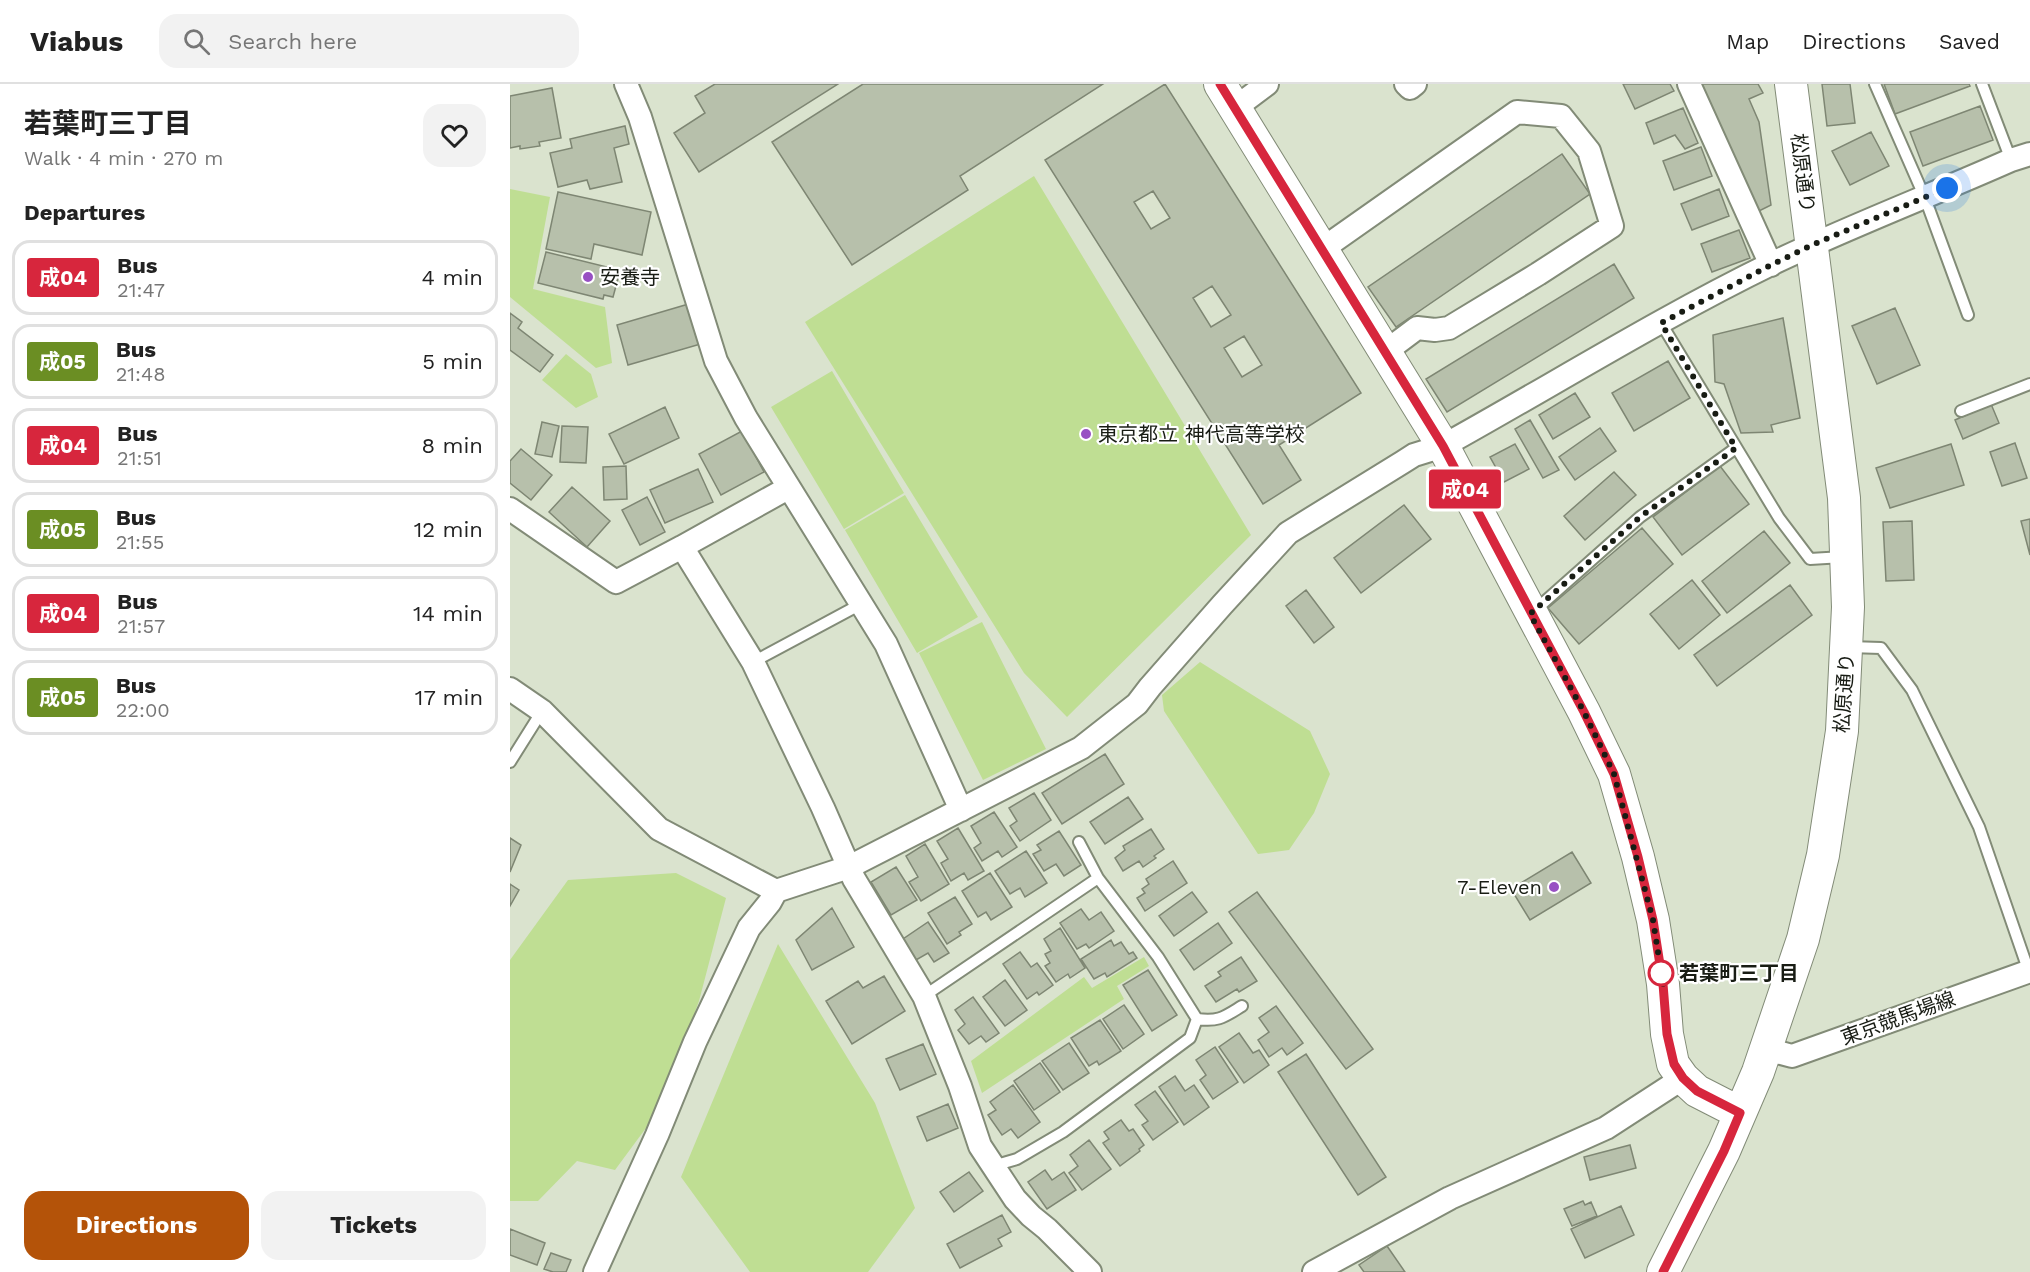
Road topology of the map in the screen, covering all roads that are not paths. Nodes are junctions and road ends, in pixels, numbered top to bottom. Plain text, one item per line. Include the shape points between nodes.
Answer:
1 (626, 84) edge
2 (1267, 84) edge
3 (1406, 84) edge
4 (1415, 84) edge
5 (1689, 84) edge
6 (1791, 84) edge
7 (1875, 84) edge
8 (1982, 84) edge
9 (1228, 96) edge
10 (2020, 157) edge
11 (1925, 198) junction
12 (1812, 245) junction
13 (1321, 250) junction
14 (1771, 265) junction
15 (1968, 315) dead end
16 (1661, 323) junction
17 (1384, 352) junction
18 (2030, 384) edge
19 (1961, 411) dead end
20 (1443, 446) junction
21 (1736, 448) junction
22 (788, 488) junction
23 (510, 509) edge
24 (682, 548) junction
25 (1846, 557) junction
26 (861, 604) junction
27 (1530, 614) junction
28 (1847, 647) junction
29 (753, 662) junction
30 (510, 689) edge
31 (542, 711) junction
32 (510, 762) edge
33 (962, 810) junction
34 (1079, 842) dead end
35 (849, 867) junction
36 (1098, 878) junction
37 (776, 891) junction
38 (2030, 973) edge
39 (924, 996) junction
40 (1242, 1006) dead end
41 (1197, 1019) junction
42 (1766, 1049) junction
43 (1683, 1078) junction
44 (1740, 1113) junction
45 (993, 1166) junction
46 (595, 1272) edge
47 (1090, 1272) edge
48 (1314, 1272) edge
49 (1663, 1272) edge

1 - 22 street via 640,117 716,361
2 - 9 street
3 - 4 street via 1410,88
5 - 14 street
6 - 12 main road, 松原通り
7 - 11 lane
8 - 10 lane
9 - 13 main road
10 - 11 street
11 - 12 street
11 - 15 lane
12 - 14 street
12 - 25 main road, 松原通り via 1844,498
13 - 17 main road
13 - 17 street via 1517,112 1561,116 1589,151 1612,226 1449,327 1417,328
14 - 16 street
16 - 20 street
16 - 21 lane
17 - 20 main road
18 - 19 lane
20 - 27 main road
20 - 33 street via 1414,455 1288,533 1137,704 1081,748
21 - 25 lane via 1779,518 1810,559
21 - 27 lane via 1640,517
22 - 24 street
22 - 26 street
23 - 24 street via 616,582
24 - 29 street
25 - 28 main road, 松原通り
26 - 29 lane
26 - 33 street via 886,644
27 - 43 main road via 1614,774 1653,920 1667,1034 1674,1064
28 - 38 lane via 1881,648 1912,690 1979,827
28 - 42 main road, 松原通り via 1842,731 1823,855 1803,939
29 - 35 street
30 - 31 street
31 - 32 lane
31 - 37 street via 658,829
33 - 35 street
34 - 36 lane
35 - 37 street
35 - 39 street
36 - 39 lane
36 - 41 lane via 1158,957
37 - 46 street via 749,928
38 - 42 street, 東京競馬場線 via 1792,1056
39 - 45 street via 980,1146
40 - 41 lane via 1212,1021
41 - 45 lane via 1190,1038 1063,1132 1017,1159
42 - 44 main road, 松原通り
43 - 44 main road via 1697,1091
43 - 48 street via 1606,1128 1449,1198
44 - 49 main road, 松原通り
45 - 47 street via 1015,1199

